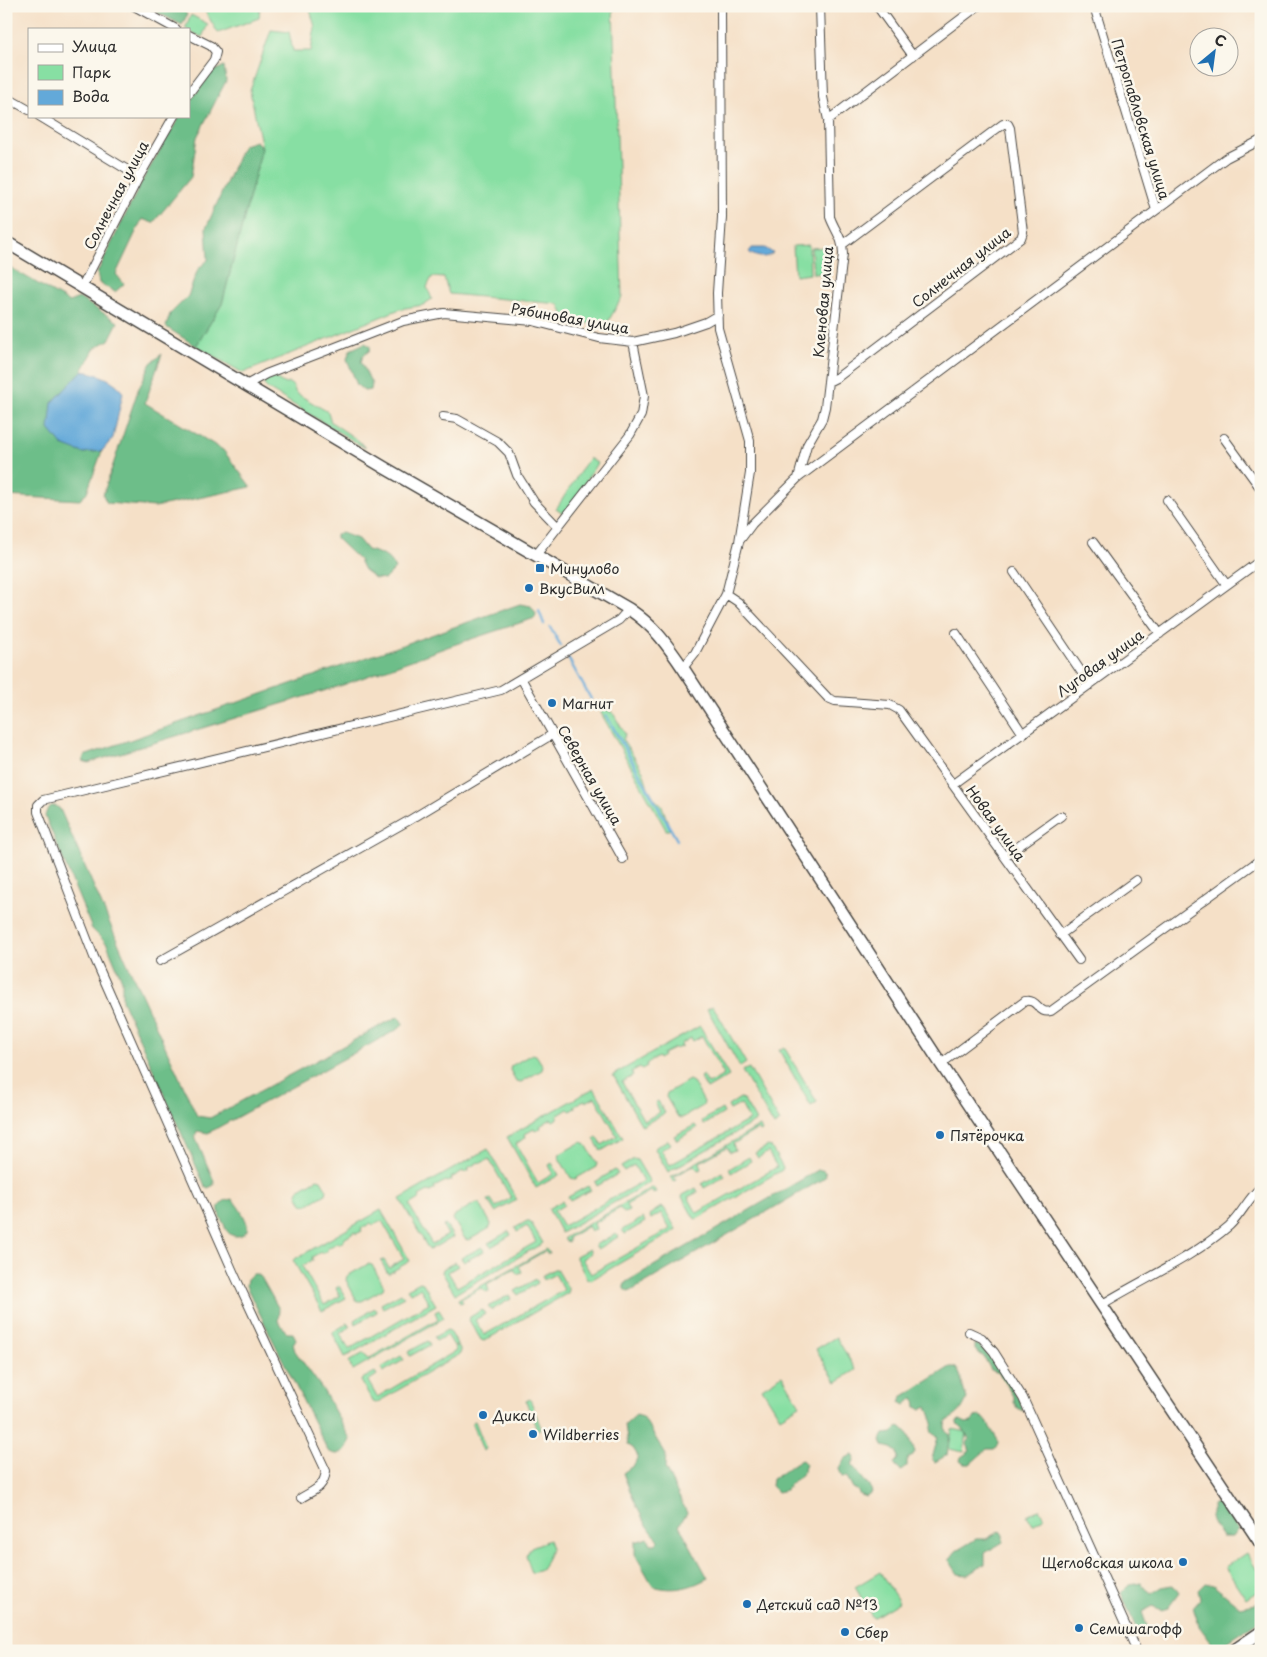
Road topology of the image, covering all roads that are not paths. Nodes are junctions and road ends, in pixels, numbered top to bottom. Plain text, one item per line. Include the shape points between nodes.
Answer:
1 (134, 6) edge
2 (721, 6) edge
3 (820, 6) edge
4 (877, 6) edge
5 (978, 6) edge
6 (1094, 6) edge
7 (174, 28) edge
8 (190, 36) edge
9 (913, 56) junction
10 (190, 92) edge
11 (6, 96) edge
12 (28, 109) edge
13 (42, 118) edge
14 (173, 118) edge
15 (828, 120) junction
16 (1261, 140) edge
17 (139, 176) junction
18 (1156, 210) junction
19 (6, 242) edge
20 (843, 244) junction
21 (82, 287) junction
22 (718, 315) junction
23 (633, 342) junction
24 (828, 382) junction
25 (246, 385) junction
26 (443, 417) dead end
27 (1224, 438) dead end
28 (798, 478) junction
29 (1261, 489) edge
30 (1167, 500) dead end
31 (558, 527) junction
32 (739, 542) junction
33 (1093, 542) dead end
34 (536, 555) junction
35 (1261, 560) edge
36 (1014, 572) dead end
37 (1226, 584) junction
38 (726, 594) junction
39 (629, 609) junction
40 (956, 633) dead end
41 (1160, 634) junction
42 (683, 668) junction
43 (521, 678) junction
44 (1090, 685) junction
45 (553, 734) junction
46 (1023, 734) junction
47 (953, 784) junction
48 (1061, 816) dead end
49 (1005, 856) junction
50 (624, 859) dead end
51 (1261, 860) edge
52 (1136, 880) dead end
53 (1060, 934) junction
54 (1079, 960) dead end
55 (160, 961) dead end
56 (941, 1064) junction
57 (1261, 1187) edge
58 (1101, 1305) junction
59 (969, 1332) dead end
60 (301, 1498) dead end
61 (1261, 1544) edge
62 (1261, 1632) edge
63 (1137, 1651) edge
64 (1233, 1651) edge

1 - 7 street
2 - 22 street via 722,217
3 - 15 street, Кленовая улица via 823,97
4 - 9 street
5 - 9 street
6 - 18 street, Петропавловская улица
8 - 10 street via 216,52 214,60
9 - 15 street
11 - 12 street
13 - 17 street
14 - 17 street, Солнечная улица
15 - 20 street, Кленовая улица via 830,217
16 - 18 street via 1226,158
17 - 21 street, Солнечная улица
18 - 28 street
19 - 21 main road
20 - 24 street, Кленовая улица
20 - 24 street, Солнечная улица via 1003,124 1008,124 1023,232 1021,238
21 - 25 main road
22 - 23 street, Рябиновая улица via 674,333
22 - 32 street via 724,355 750,441 750,473
23 - 25 street, Рябиновая улица via 599,338 533,321 444,313 404,321 266,374
23 - 31 street via 644,396 641,415 630,435
24 - 28 street, Кленовая улица via 826,407 807,445
25 - 34 main road
26 - 31 street via 457,419 498,442 509,453 517,475 534,502
27 - 29 street
28 - 32 street via 752,524
30 - 37 street
31 - 34 street
32 - 38 street
33 - 41 street
34 - 39 main road
35 - 37 street, Луговая улица
36 - 44 street
37 - 41 street, Луговая улица
38 - 42 street via 695,653
38 - 47 street, Новая улица via 738,602 828,698 890,705 899,710
39 - 42 main road via 647,621
39 - 43 street via 619,620
40 - 46 street
41 - 44 street, Луговая улица
42 - 56 main road
43 - 45 street, Северная улица
43 - 60 street via 501,690 43,800 38,805 98,966 253,1316 326,1471 320,1487
44 - 46 street, Луговая улица
45 - 50 street, Северная улица
45 - 55 street via 408,821
46 - 47 street, Луговая улица
47 - 49 street, Новая улица
48 - 49 street
49 - 53 street, Новая улица
51 - 56 street via 1051,1011 1042,1011 1034,1002 1025,1001
52 - 53 street
53 - 54 street, Новая улица
56 - 58 main road
57 - 58 street via 1230,1225 1204,1245
58 - 61 main road
59 - 63 street via 982,1338 994,1352 1024,1398
62 - 64 main road

